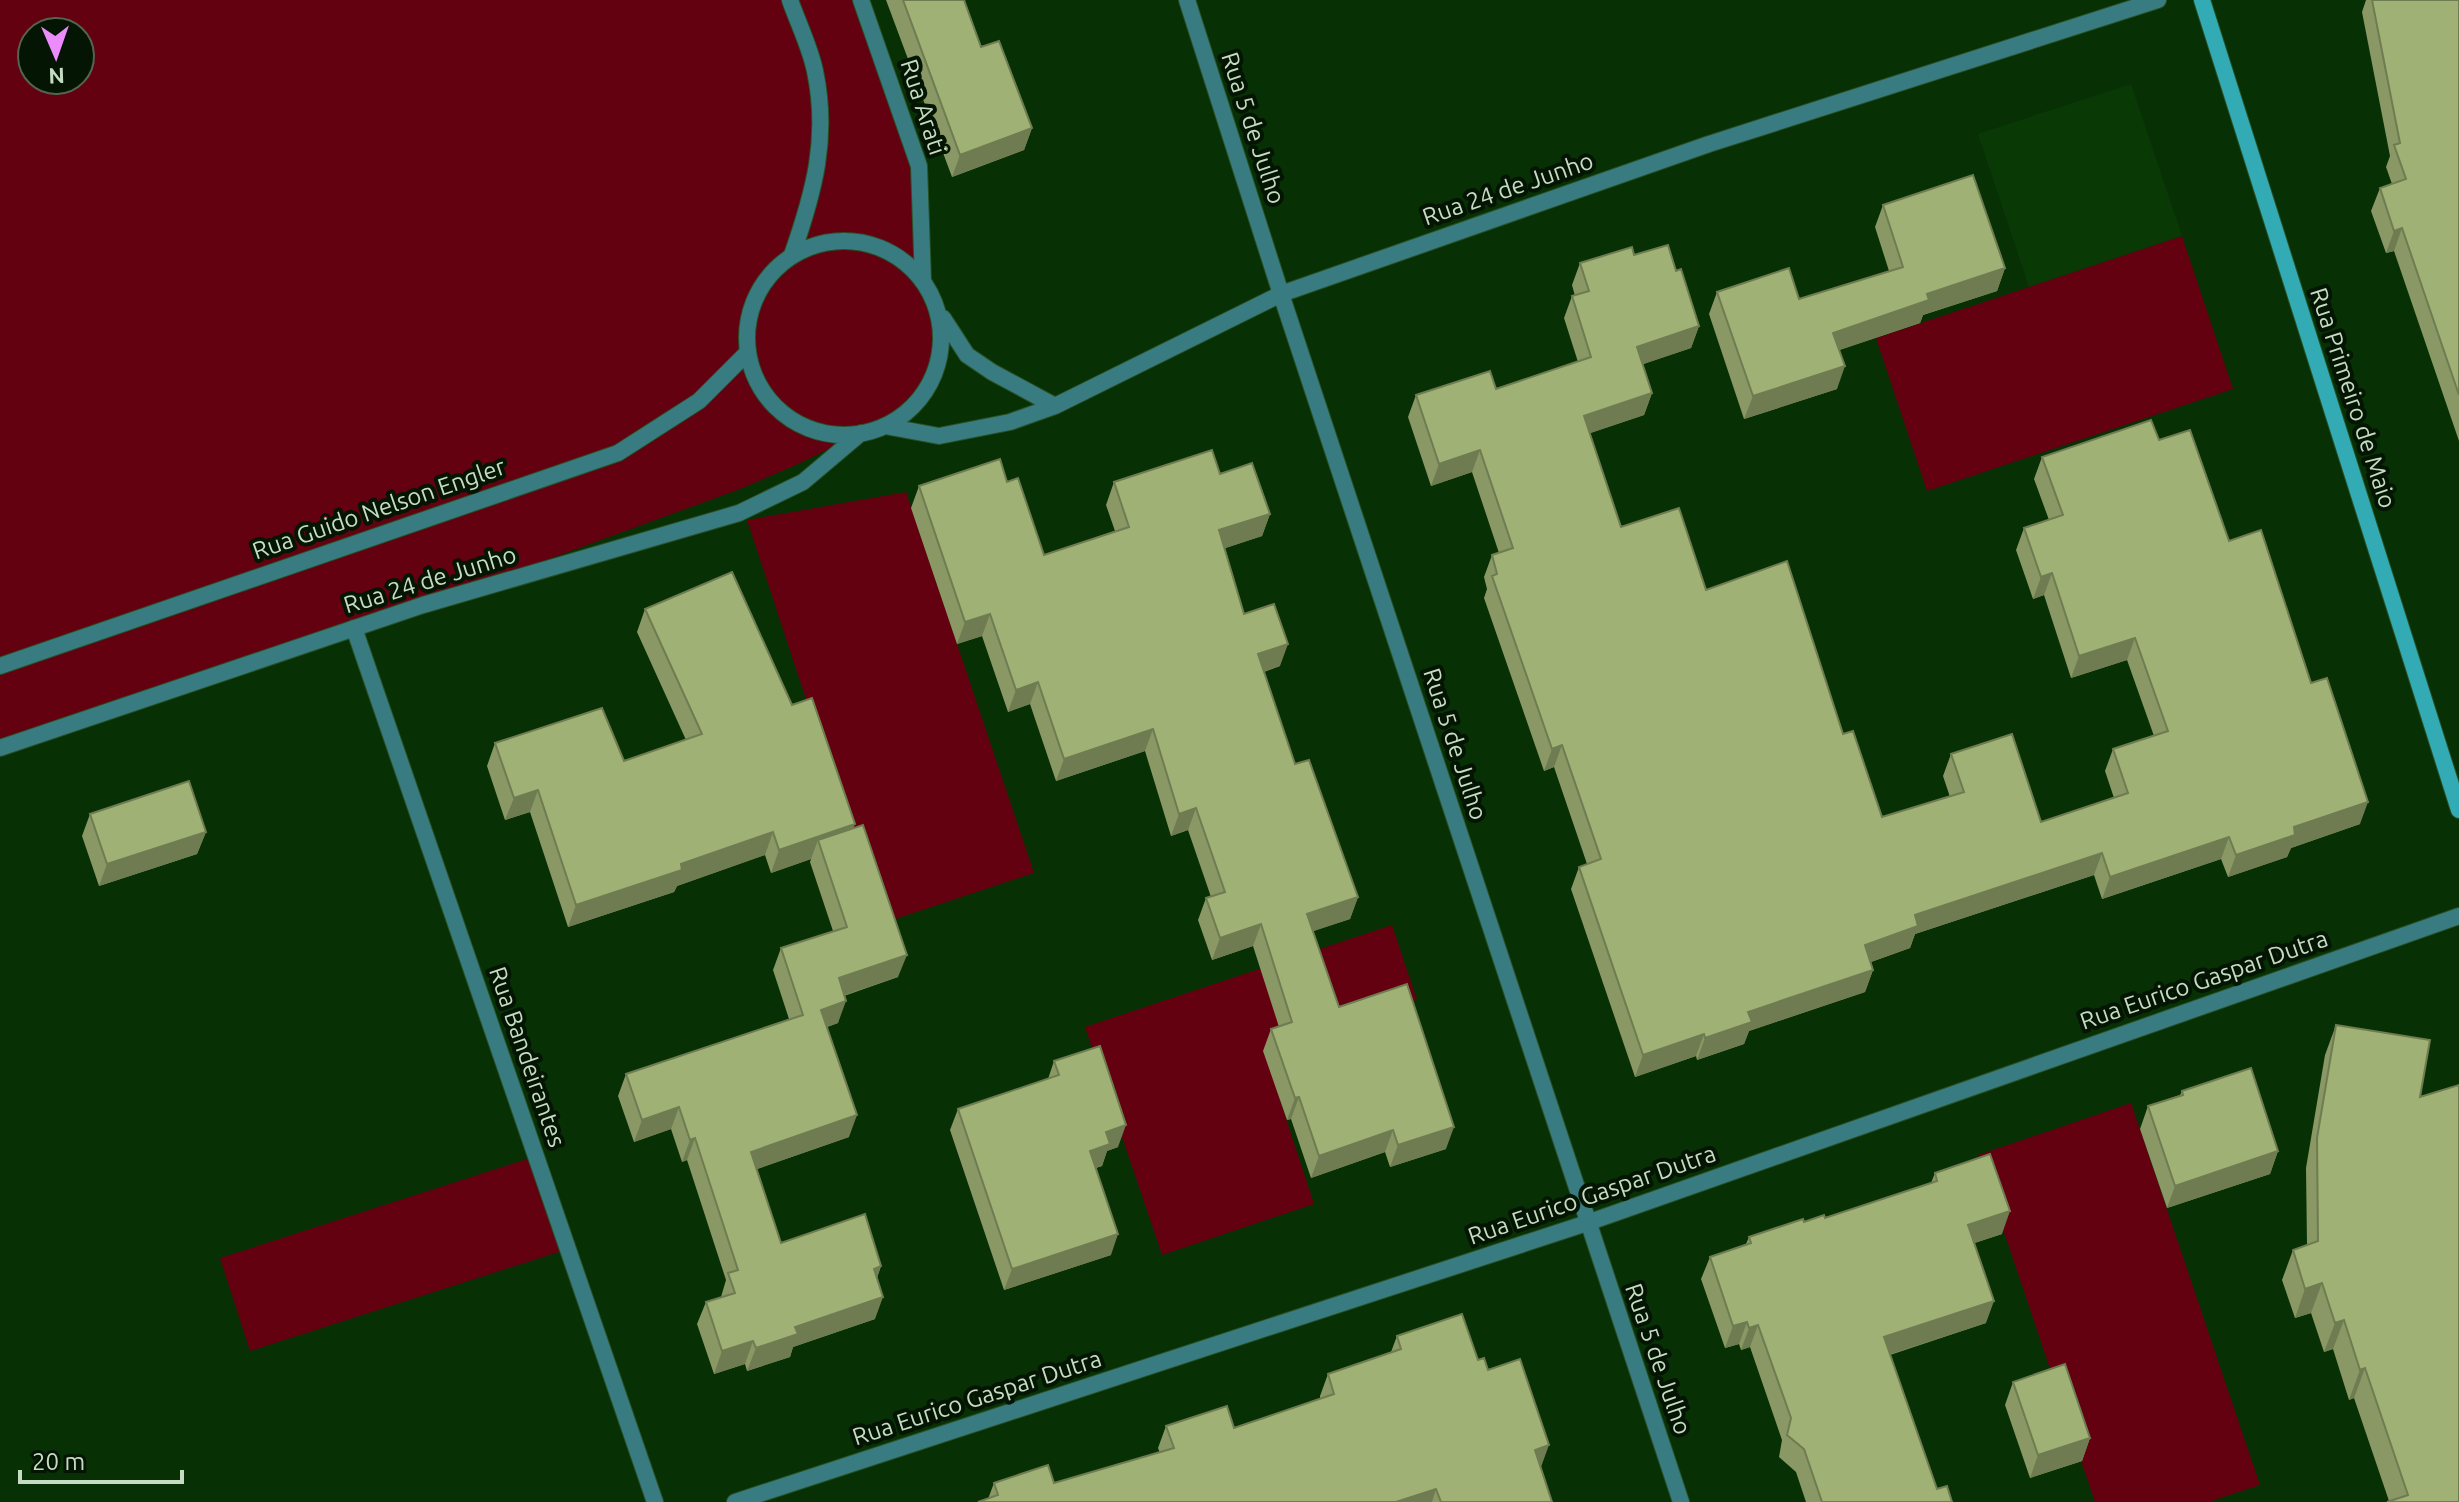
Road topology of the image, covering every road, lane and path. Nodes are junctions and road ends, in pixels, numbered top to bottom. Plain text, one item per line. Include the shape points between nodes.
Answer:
1 (790, 0) edge
2 (861, 0) edge
3 (1187, 0) edge
4 (2158, 0) edge
5 (2202, 0) edge
6 (792, 255) junction
7 (923, 281) junction
8 (1281, 294) junction
9 (937, 307) junction
10 (748, 352) junction
11 (1055, 406) junction
12 (885, 426) junction
13 (861, 433) junction
14 (354, 628) junction
15 (0, 666) edge
16 (0, 748) edge
17 (2459, 810) edge
18 (2459, 916) edge
19 (1587, 1223) junction
20 (655, 1502) edge
21 (735, 1502) edge
22 (1681, 1502) edge

1 - 6 street via 814,68 821,109 811,202
2 - 7 street, Rua Arati via 919,166
3 - 8 street, Rua 5 de Julho
4 - 8 street, Rua 24 de Junho via 1709,144
5 - 17 street, Rua Primeiro de Maio
6 - 7 street via 819,243 877,246 903,260
6 - 10 street via 772,272 756,297 748,324
7 - 9 street
8 - 11 street, Rua 24 de Junho
8 - 19 street, Rua 5 de Julho
9 - 11 street via 967,355
9 - 12 street via 942,335 938,364 909,411
10 - 13 street via 768,399 787,416 810,429
10 - 15 street, Rua Guido Nelson Engler via 699,401 618,453
11 - 12 street, Rua 24 de Junho via 1010,422 939,436
12 - 13 street
13 - 14 street, Rua 24 de Junho via 803,482 739,513
14 - 16 street, Rua 24 de Junho
14 - 20 street, Rua Bandeirantes
18 - 19 street, Rua Eurico Gaspar Dutra
19 - 21 street, Rua Eurico Gaspar Dutra
19 - 22 street, Rua 5 de Julho

